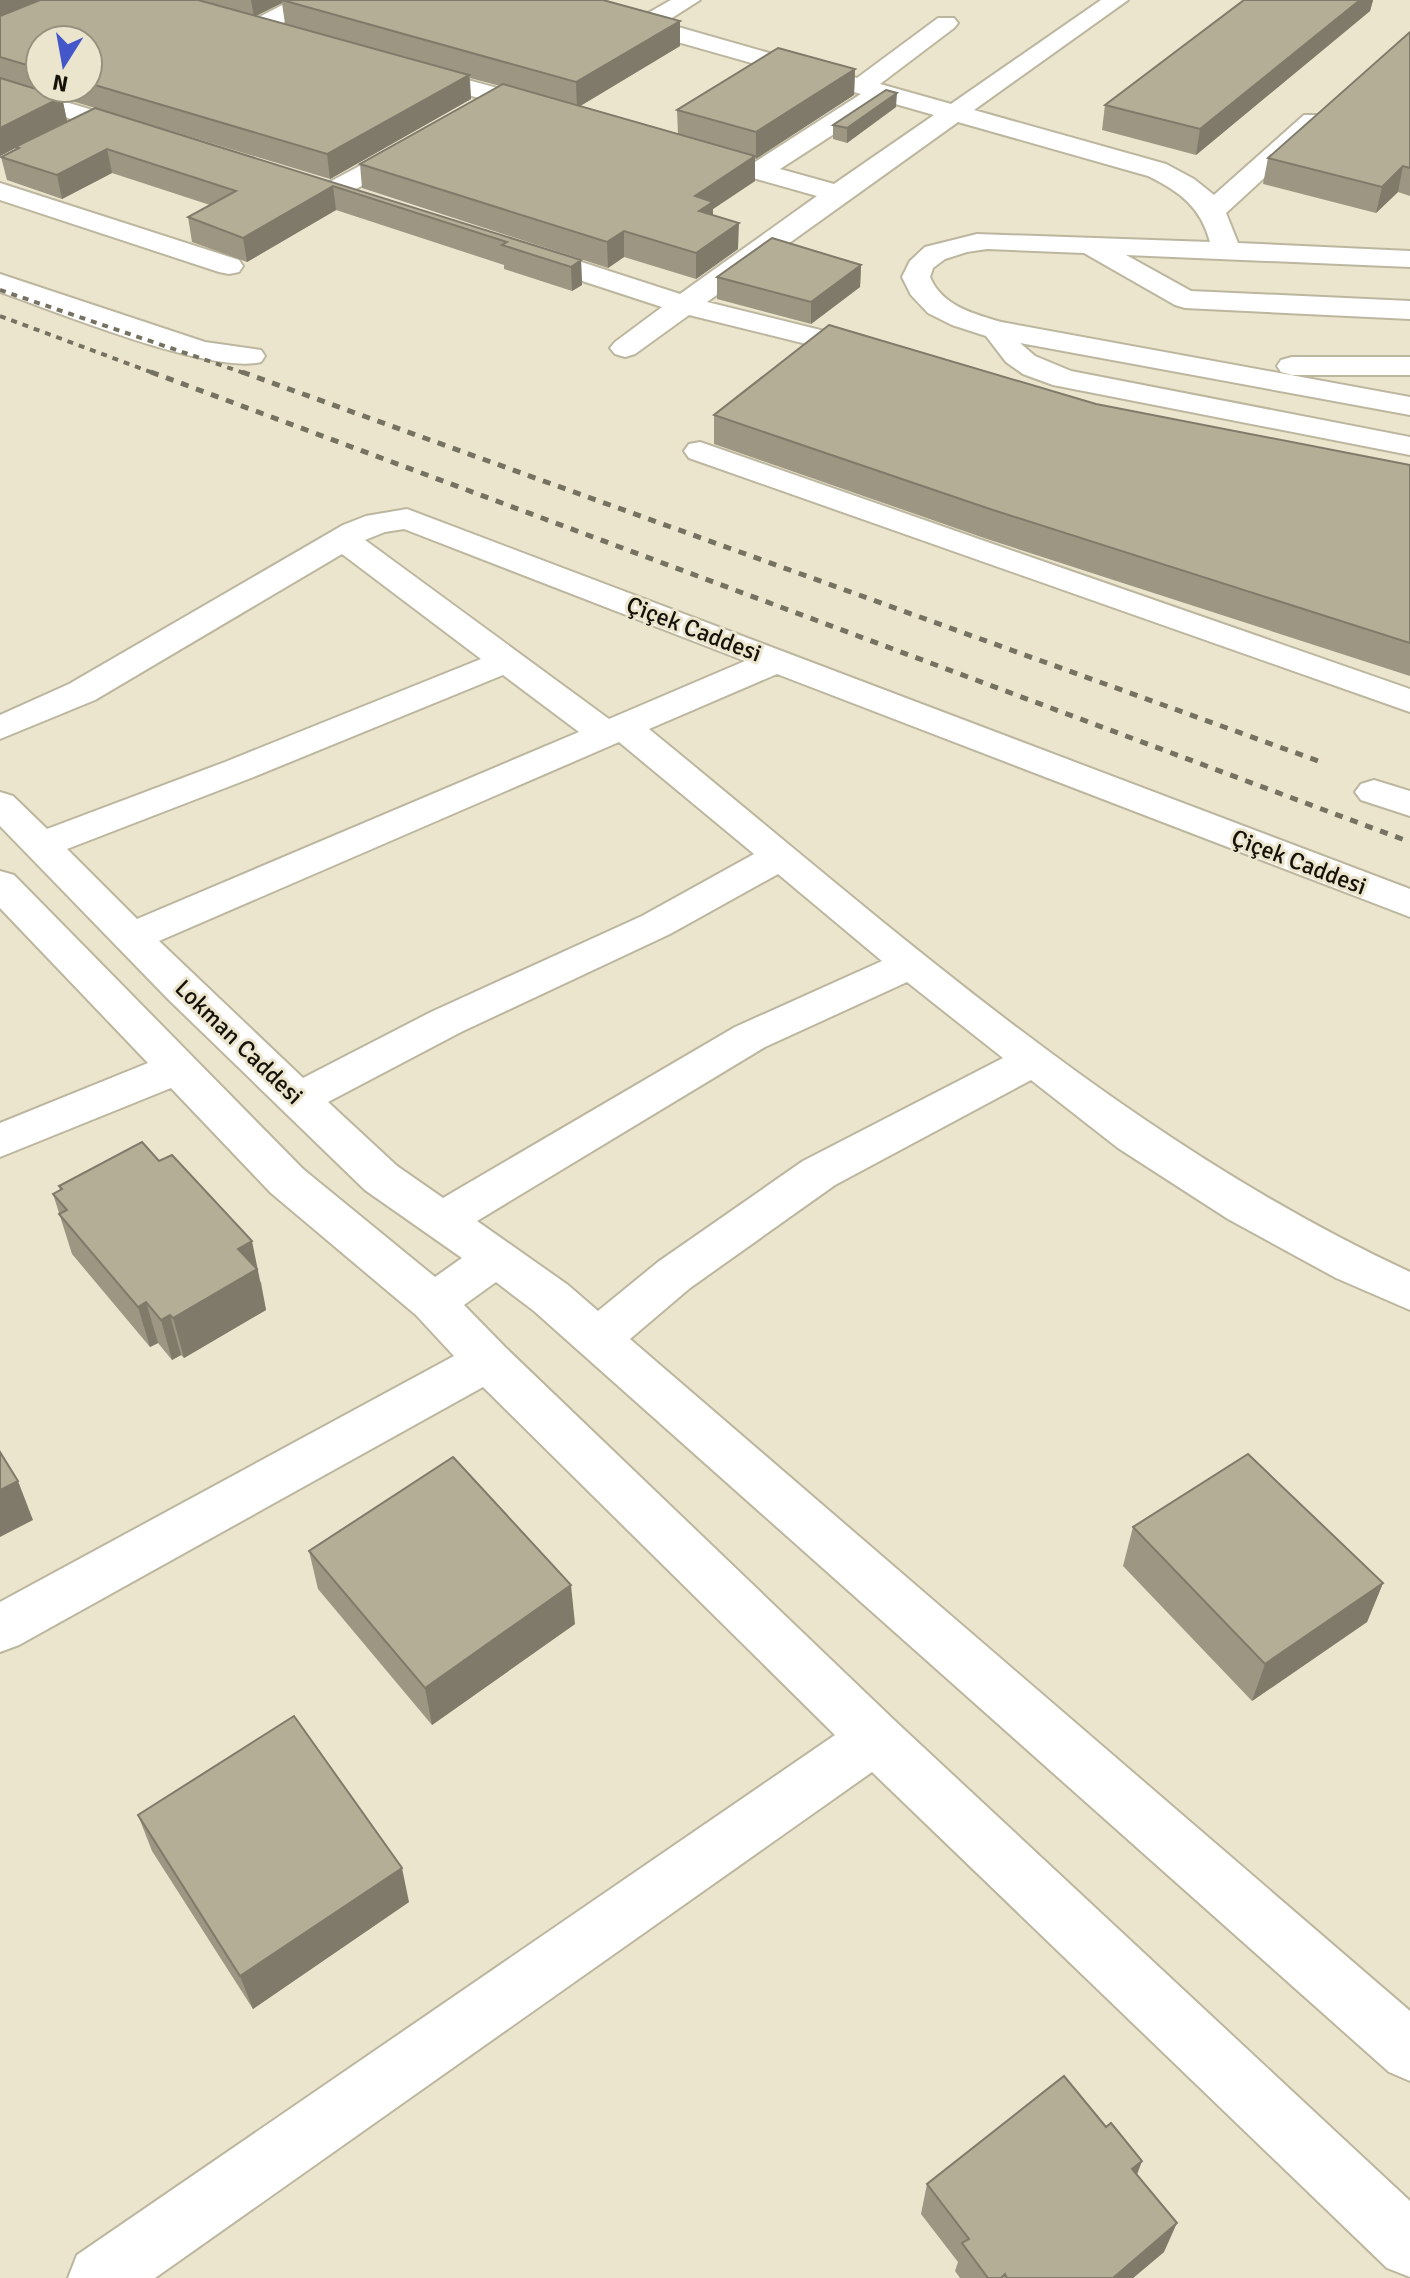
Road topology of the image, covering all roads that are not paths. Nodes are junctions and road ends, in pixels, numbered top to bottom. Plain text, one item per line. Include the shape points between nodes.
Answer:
1 (310, 0) edge
2 (555, 0) edge
3 (688, 0) edge
4 (1116, 0) edge
5 (226, 20) edge
6 (946, 23) dead end
7 (644, 25) junction
8 (254, 29) junction
9 (283, 36) edge
10 (385, 64) edge
11 (0, 89) edge
12 (872, 89) junction
13 (501, 96) junction
14 (1328, 106) edge
15 (476, 110) edge
16 (955, 112) junction
17 (577, 118) edge
18 (96, 119) junction
19 (437, 132) edge
20 (69, 134) edge
21 (156, 137) edge
22 (667, 145) edge
23 (758, 172) junction
24 (303, 182) edge
25 (0, 191) edge
26 (333, 191) junction
27 (838, 194) junction
28 (362, 200) edge
29 (1212, 211) junction
30 (1410, 234) edge
31 (494, 243) edge
32 (1087, 245) junction
33 (1226, 251) junction
34 (1398, 258) edge
35 (229, 266) edge
36 (0, 283) edge
37 (684, 305) junction
38 (1410, 310) edge
39 (998, 330) junction
40 (625, 348) dead end
41 (250, 356) dead end
42 (906, 360) edge
43 (1410, 366) edge
44 (1226, 372) junction
45 (1011, 390) edge
46 (1410, 406) edge
47 (1410, 446) edge
48 (700, 451) dead end
49 (1410, 472) edge
50 (343, 539) junction
51 (506, 661) junction
52 (776, 661) junction
53 (1410, 701) edge
54 (0, 728) edge
55 (614, 730) junction
56 (1374, 792) dead end
57 (0, 804) edge
58 (1410, 804) edge
59 (40, 845) junction
60 (781, 856) junction
61 (0, 884) edge
62 (1410, 904) edge
63 (131, 937) junction
64 (911, 964) junction
65 (1034, 1060) junction
66 (177, 1068) junction
67 (298, 1099) junction
68 (0, 1141) edge
69 (442, 1220) junction
70 (497, 1258) junction
71 (1410, 1292) edge
72 (433, 1302) junction
73 (598, 1338) junction
74 (488, 1361) junction
75 (0, 1629) edge
76 (875, 1738) junction
77 (1410, 2051) edge
78 (1410, 2245) edge
79 (100, 2278) edge

1 - 8 street
2 - 7 street
3 - 7 street
4 - 16 street
5 - 8 street
6 - 12 street
7 - 12 street
8 - 9 street
10 - 13 street
11 - 18 street
12 - 16 street
12 - 23 street
13 - 15 street
13 - 17 street
14 - 29 street
16 - 27 street
16 - 29 street via 1157,170 1195,190
18 - 20 street
18 - 21 street
19 - 26 street
22 - 23 street
23 - 27 street
24 - 26 street
25 - 35 street
26 - 28 street
27 - 37 street
29 - 33 street
30 - 34 street
31 - 37 street
32 - 33 street
32 - 38 street via 1185,299
32 - 39 street via 970,243 943,250 920,265 916,277 927,297 960,317
33 - 34 street
36 - 41 street via 201,350
37 - 40 street
37 - 42 street
39 - 44 street
39 - 47 street via 1017,357 1064,379
43 - 44 street via 1327,364
44 - 46 street
45 - 49 street
48 - 53 street
50 - 51 street
50 - 52 street, Çiçek Caddesi via 378,523 407,519
50 - 54 street, Çiçek Caddesi via 82,692
51 - 55 street
51 - 59 street
52 - 55 street
52 - 62 street, Çiçek Caddesi
55 - 60 street
55 - 63 street
56 - 58 street
57 - 59 street, Lokman Caddesi
59 - 63 street, Lokman Caddesi
60 - 64 street
60 - 67 street via 656,925 446,1022
61 - 66 street
63 - 67 street, Lokman Caddesi
64 - 65 street
64 - 69 street via 750,1037
65 - 71 street via 1187,1172 1304,1240
65 - 73 street via 819,1173 674,1275
66 - 68 street
66 - 72 street via 287,1181
67 - 69 street, Lokman Caddesi via 381,1178
69 - 70 street, Lokman Caddesi
70 - 72 street
70 - 73 street, Lokman Caddesi
72 - 74 street
73 - 77 street, Lokman Caddesi
74 - 75 street
74 - 76 street
76 - 78 street
76 - 79 street

